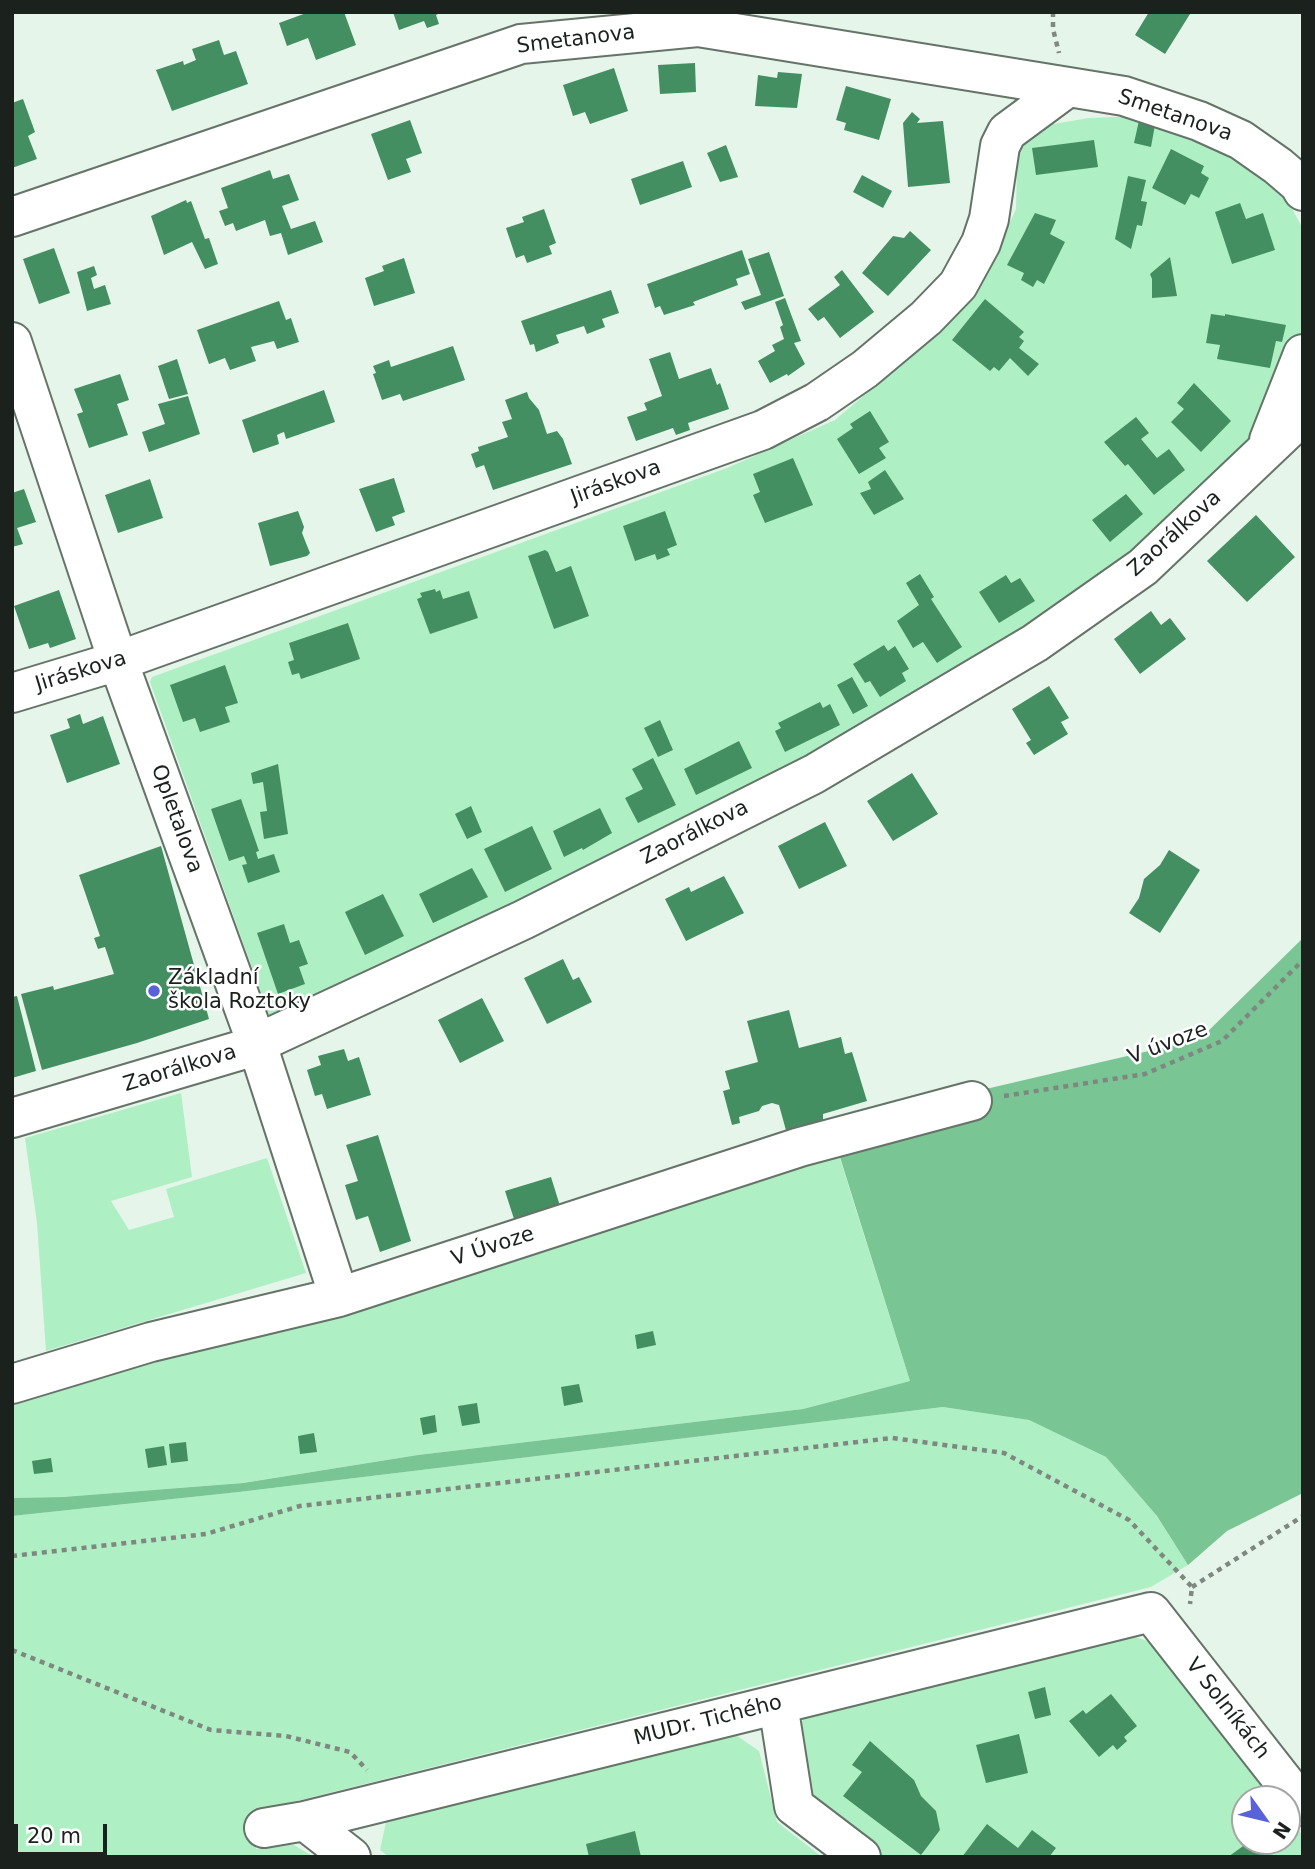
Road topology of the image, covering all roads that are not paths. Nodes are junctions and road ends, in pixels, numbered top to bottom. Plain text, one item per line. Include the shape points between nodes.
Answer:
1 (1068, 87) junction
2 (1303, 191) edge
3 (12, 217) edge
4 (12, 342) edge
5 (1303, 354) edge
6 (1303, 415) edge
7 (1264, 450) junction
8 (118, 661) junction
9 (12, 693) edge
10 (257, 1044) junction
11 (972, 1101) road end
12 (12, 1118) edge
13 (339, 1297) junction
14 (12, 1384) edge
15 (1152, 1612) joint
16 (778, 1704) junction
17 (1303, 1806) edge
18 (305, 1821) junction
19 (264, 1828) dead end
20 (351, 1857) edge
21 (861, 1857) edge

1 - 2 street, Smetanova via 1124,96 1241,139
1 - 3 street, Smetanova via 698,27 521,44
1 - 8 street, Jiráskova via 1007,132 1000,146 989,219 958,285 865,369 817,402 763,430
4 - 8 street, Opletalova
5 - 7 street
6 - 7 street, Zaorálkova
7 - 10 street, Zaorálkova via 1143,567 1035,643 814,774 523,920
8 - 9 street, Jiráskova
8 - 10 street, Opletalova
10 - 12 street, Zaorálkova
10 - 13 street, Opletalova
11 - 13 street, V Úvoze via 800,1147
13 - 14 street, V Úvoze via 151,1342
15 - 16 street, MUDr. Tichého
15 - 17 street, V Solníkách
16 - 18 street, MUDr. Tichého
16 - 21 street via 794,1806
18 - 19 street, MUDr. Tichého
18 - 20 street

